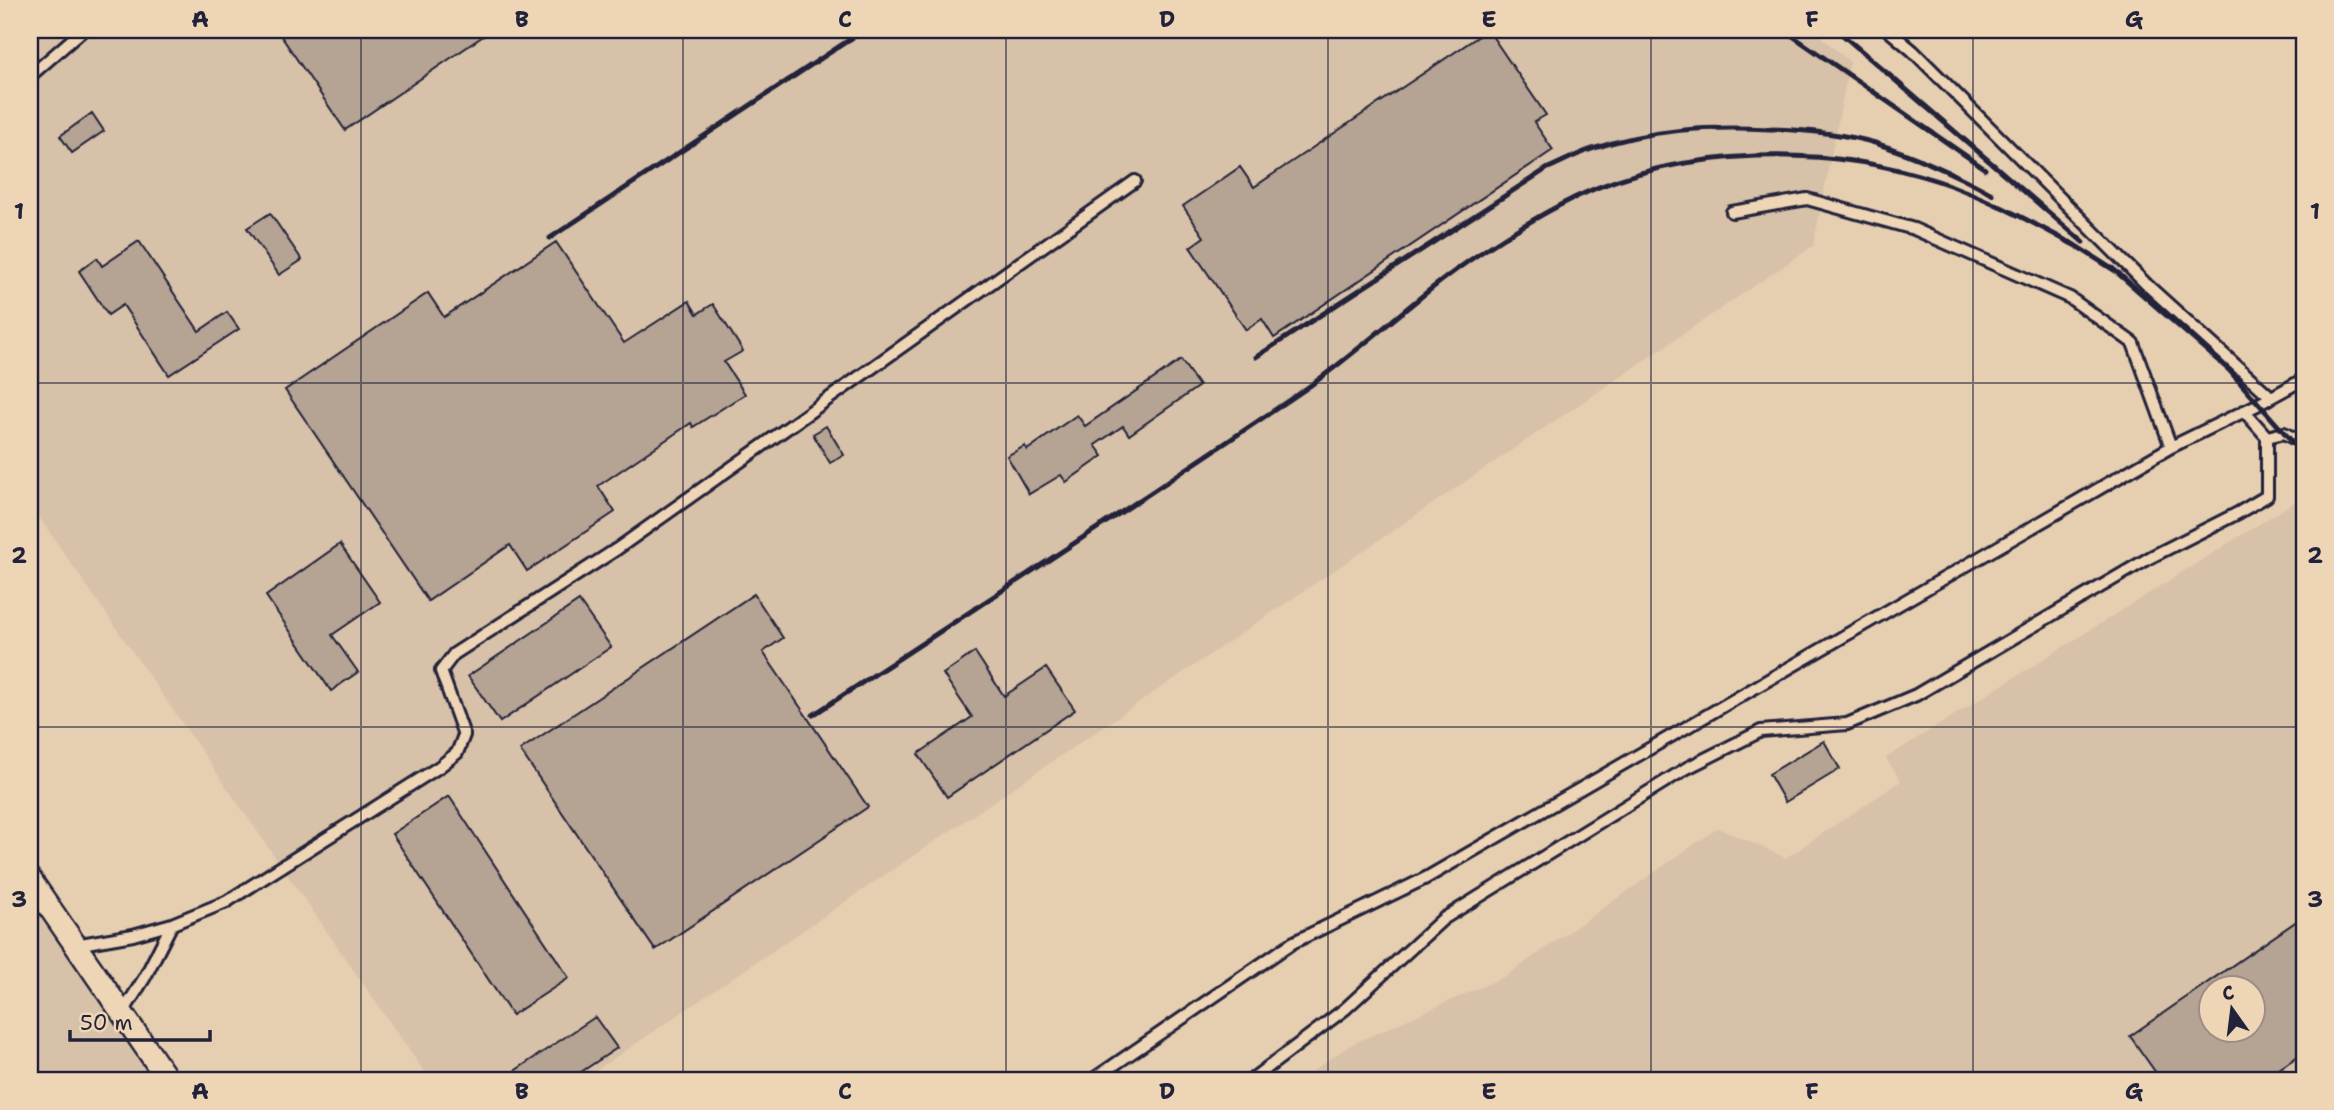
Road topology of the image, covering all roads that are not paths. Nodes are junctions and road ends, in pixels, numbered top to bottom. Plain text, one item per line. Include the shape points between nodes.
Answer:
1 (83, 30) edge
2 (1888, 30) edge
3 (30, 76) edge
4 (1135, 181) dead end
5 (1732, 212) dead end
6 (2304, 379) edge
7 (2272, 397) junction
8 (2244, 411) junction
9 (2267, 437) junction
10 (2304, 444) edge
11 (2171, 447) junction
12 (30, 879) edge
13 (172, 924) junction
14 (75, 945) junction
15 (122, 1014) junction
16 (168, 1080) edge
17 (1092, 1080) edge
18 (1251, 1080) edge

1 - 3 lane
2 - 7 lane via 2147,285
4 - 13 lane via 617,549 454,654 441,671 464,735 457,754 226,902
5 - 11 lane via 1807,199 1914,229 2070,298 2133,343
6 - 7 lane
7 - 8 lane
8 - 9 lane
8 - 11 lane
9 - 10 lane via 2284,433
9 - 18 lane via 2267,496 1916,695 1847,724 1761,731 1687,768 1443,919 1345,1009
11 - 17 lane via 1426,878 1292,943
12 - 14 street
13 - 14 lane
13 - 15 lane
14 - 15 street
15 - 16 street

